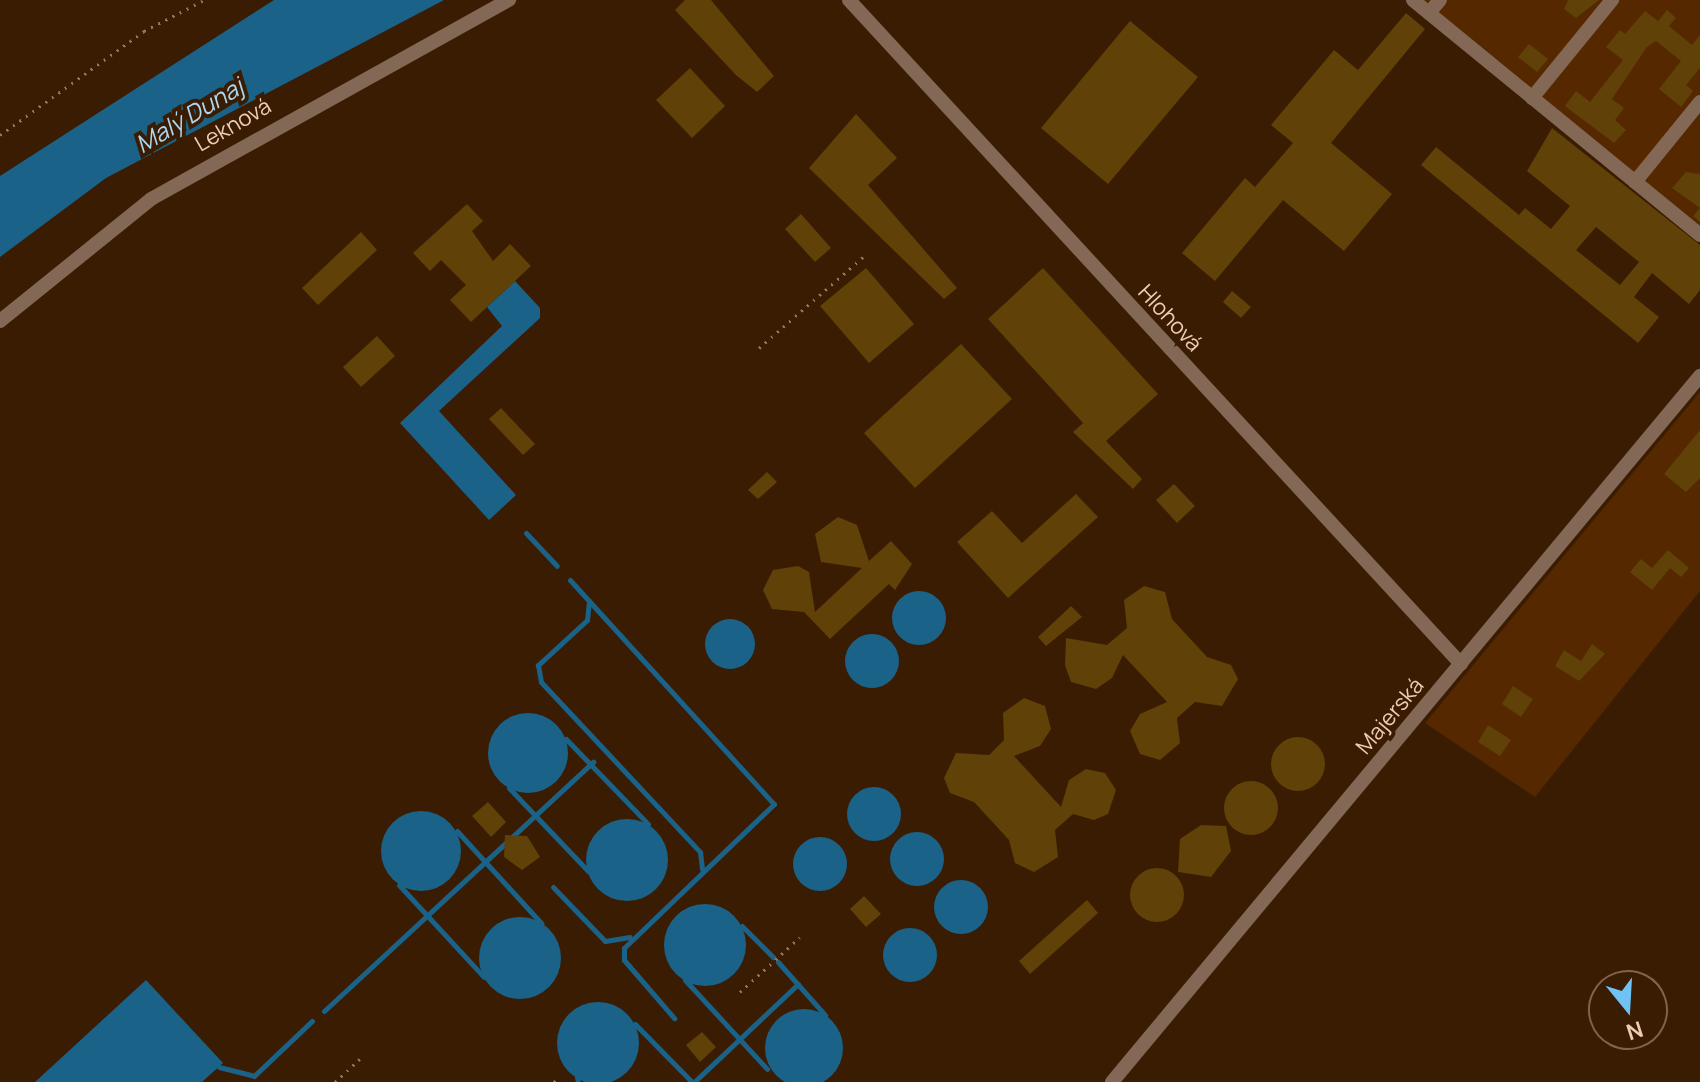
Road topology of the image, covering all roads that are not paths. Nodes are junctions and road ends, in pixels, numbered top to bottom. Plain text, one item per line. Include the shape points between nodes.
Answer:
1 (509, 0) edge
2 (849, 0) edge
3 (1413, 0) edge
4 (1440, 0) edge
5 (1612, 0) edge
6 (1429, 13) junction
7 (1532, 98) junction
8 (1700, 102) edge
9 (1635, 182) junction
10 (1700, 235) edge
11 (0, 321) edge
12 (1700, 376) edge
13 (1461, 664) junction
14 (1112, 1082) edge

1 - 11 street, Leknová via 151,199
2 - 13 street, Hlohová
3 - 6 street
4 - 6 street
5 - 7 street
6 - 7 street
7 - 9 street
8 - 9 street
9 - 10 street
12 - 13 street, Majerská
13 - 14 street, Majerská

